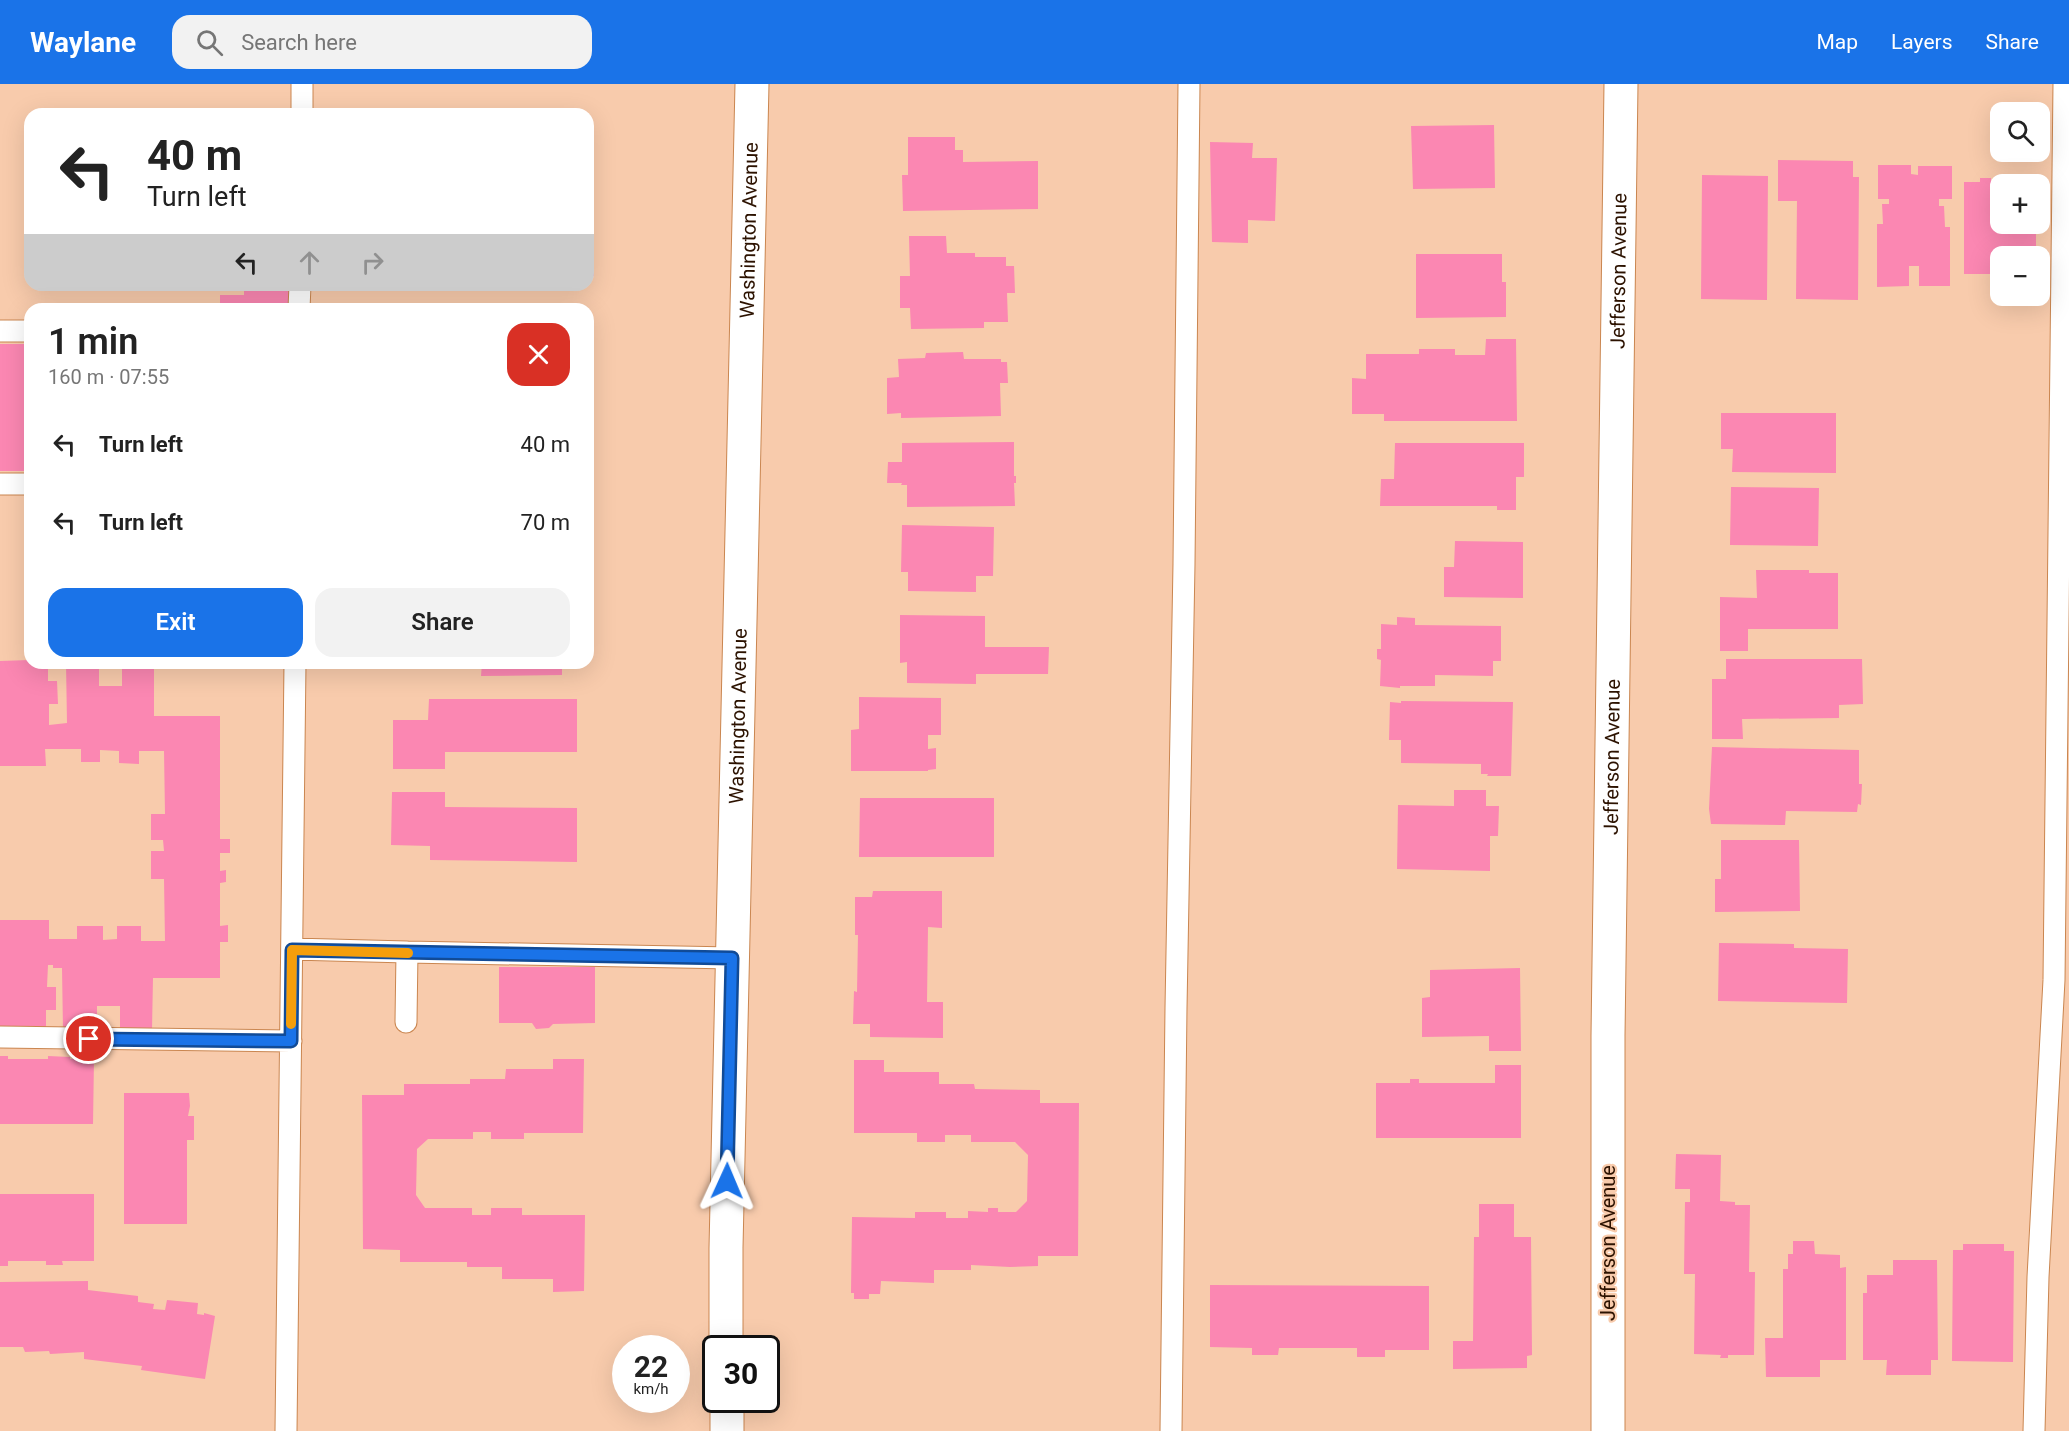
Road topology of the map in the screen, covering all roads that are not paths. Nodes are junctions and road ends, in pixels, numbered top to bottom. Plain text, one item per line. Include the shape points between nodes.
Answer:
1 (302, 84) edge
2 (752, 84) edge
3 (1189, 84) edge
4 (1621, 84) edge
5 (2064, 84) edge
6 (302, 108) edge
7 (0, 331) edge
8 (24, 331) edge
9 (0, 484) edge
10 (24, 484) edge
11 (295, 669) edge
12 (292, 950) junction
13 (407, 952) junction
14 (732, 958) junction
15 (406, 1022) dead end
16 (0, 1037) edge
17 (291, 1041) junction
18 (726, 1335) edge
19 (727, 1413) edge
20 (286, 1431) edge
21 (727, 1431) edge
22 (1171, 1431) edge
23 (1608, 1431) edge
24 (2034, 1431) edge

1 - 6 lane
2 - 14 street, Washington Avenue
3 - 22 lane
4 - 23 street, Jefferson Avenue via 1608,1036
5 - 24 lane via 2054,980
7 - 8 lane
9 - 10 lane
11 - 12 lane
12 - 13 lane
12 - 17 lane
13 - 14 lane
13 - 15 lane
14 - 18 street, Washington Avenue
16 - 17 lane
17 - 20 lane
19 - 21 street

